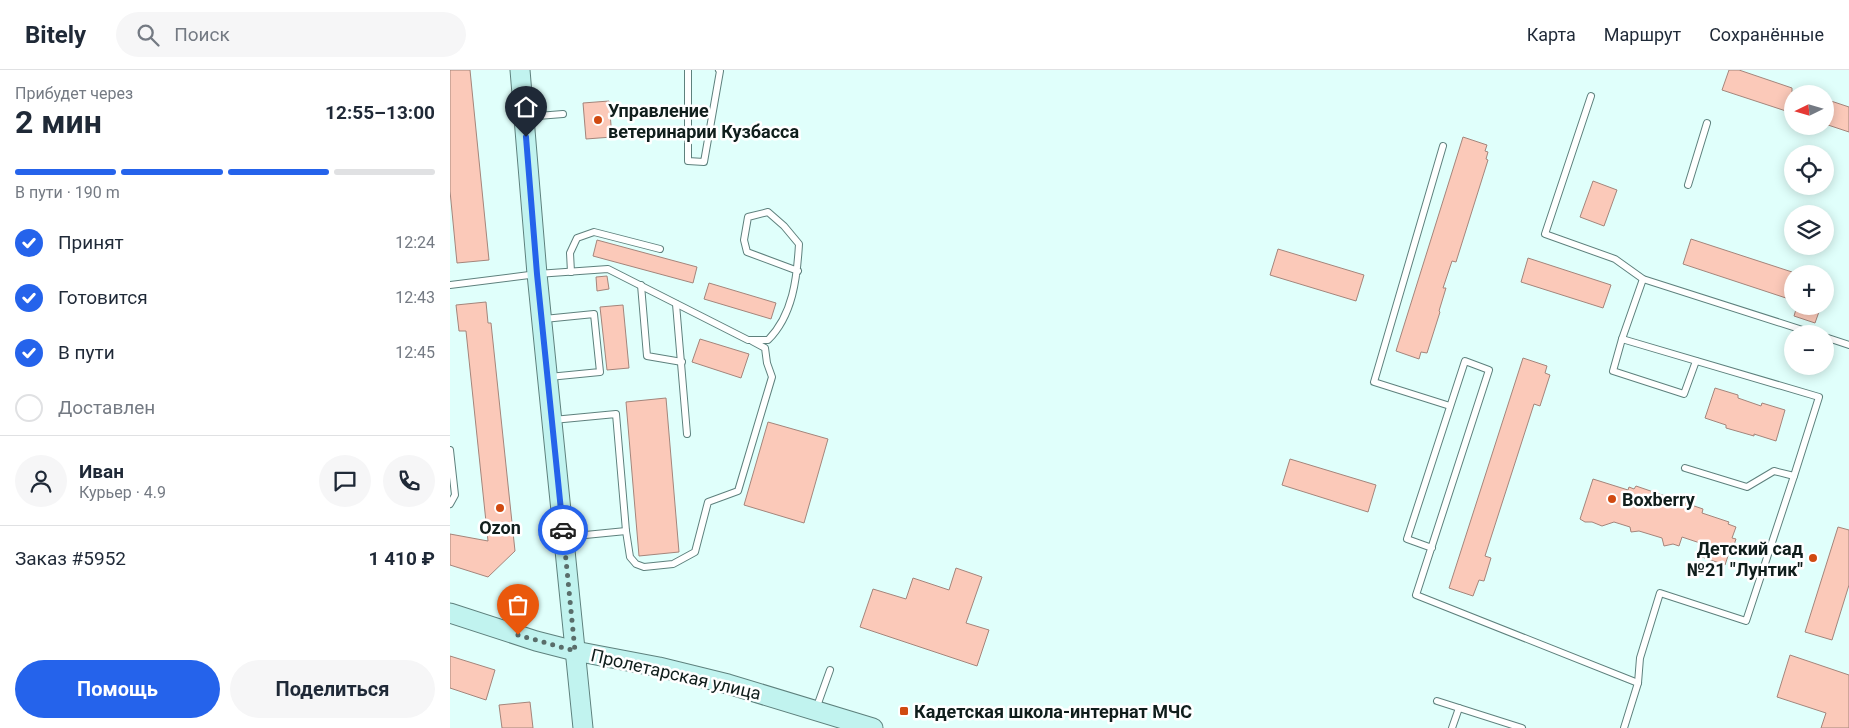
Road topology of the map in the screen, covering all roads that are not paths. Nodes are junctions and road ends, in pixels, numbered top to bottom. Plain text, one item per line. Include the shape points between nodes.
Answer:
1 (520, 70) edge
2 (688, 70) edge
3 (719, 70) edge
4 (1591, 96) dead end
5 (563, 114) dead end
6 (524, 117) junction
7 (1707, 123) dead end
8 (1443, 146) dead end
9 (1688, 185) dead end
10 (660, 249) dead end
11 (798, 270) junction
12 (571, 272) junction
13 (537, 274) junction
14 (1642, 279) junction
15 (450, 285) edge
16 (641, 285) junction
17 (676, 304) junction
18 (542, 320) junction
19 (1787, 325) edge
20 (748, 340) junction
21 (1622, 340) junction
22 (1834, 340) edge
23 (1849, 345) edge
24 (1696, 361) junction
25 (682, 362) junction
26 (548, 377) junction
27 (1450, 406) junction
28 (552, 420) junction
29 (687, 434) dead end
30 (450, 450) edge
31 (1685, 468) dead end
32 (1794, 476) junction
33 (452, 494) edge
34 (450, 504) edge
35 (626, 531) junction
36 (564, 537) junction
37 (1432, 548) junction
38 (450, 612) edge
39 (575, 651) junction
40 (830, 670) dead end
41 (1638, 683) junction
42 (1437, 701) dead end
43 (1458, 708) junction
44 (816, 710) junction
45 (583, 728) edge
46 (873, 728) edge
47 (1452, 728) edge
48 (1522, 728) edge
49 (1624, 728) edge

1 - 6 street
2 - 3 lane via 688,161 704,162
4 - 14 lane via 1545,234 1615,259
5 - 6 lane
6 - 13 street
7 - 9 lane
8 - 27 lane via 1374,382
10 - 12 lane via 594,232 577,238 570,253
11 - 11 lane via 799,244 784,226 768,212 748,217 744,240 746,252
11 - 20 lane via 791,302 777,331 768,340
12 - 13 lane
12 - 16 lane via 608,269
13 - 15 lane
13 - 18 street
14 - 19 lane
14 - 21 lane
16 - 17 lane
16 - 25 lane via 647,356
17 - 20 lane
17 - 25 lane
18 - 26 street
18 - 26 lane via 594,314 600,372
20 - 35 lane via 765,348 772,377 738,491 708,502 695,552 673,564 644,567 636,564 630,556
21 - 24 lane
21 - 24 lane via 1613,372 1684,394
22 - 23 lane
24 - 32 lane via 1819,398
25 - 29 lane
26 - 28 street
27 - 37 lane via 1407,539
27 - 37 lane via 1465,361 1489,370
28 - 35 lane via 616,414
28 - 36 street
30 - 33 lane
31 - 32 lane via 1747,487 1774,471
32 - 41 lane via 1746,622 1660,593 1640,658
33 - 34 lane
35 - 36 lane
36 - 39 street
37 - 41 lane via 1416,595
38 - 39 street, Пролетарская улица
39 - 44 street, Пролетарская улица via 659,667
39 - 45 street
40 - 44 lane
41 - 49 lane
42 - 43 lane
43 - 47 lane
43 - 48 lane
44 - 46 street, Пролетарская улица

